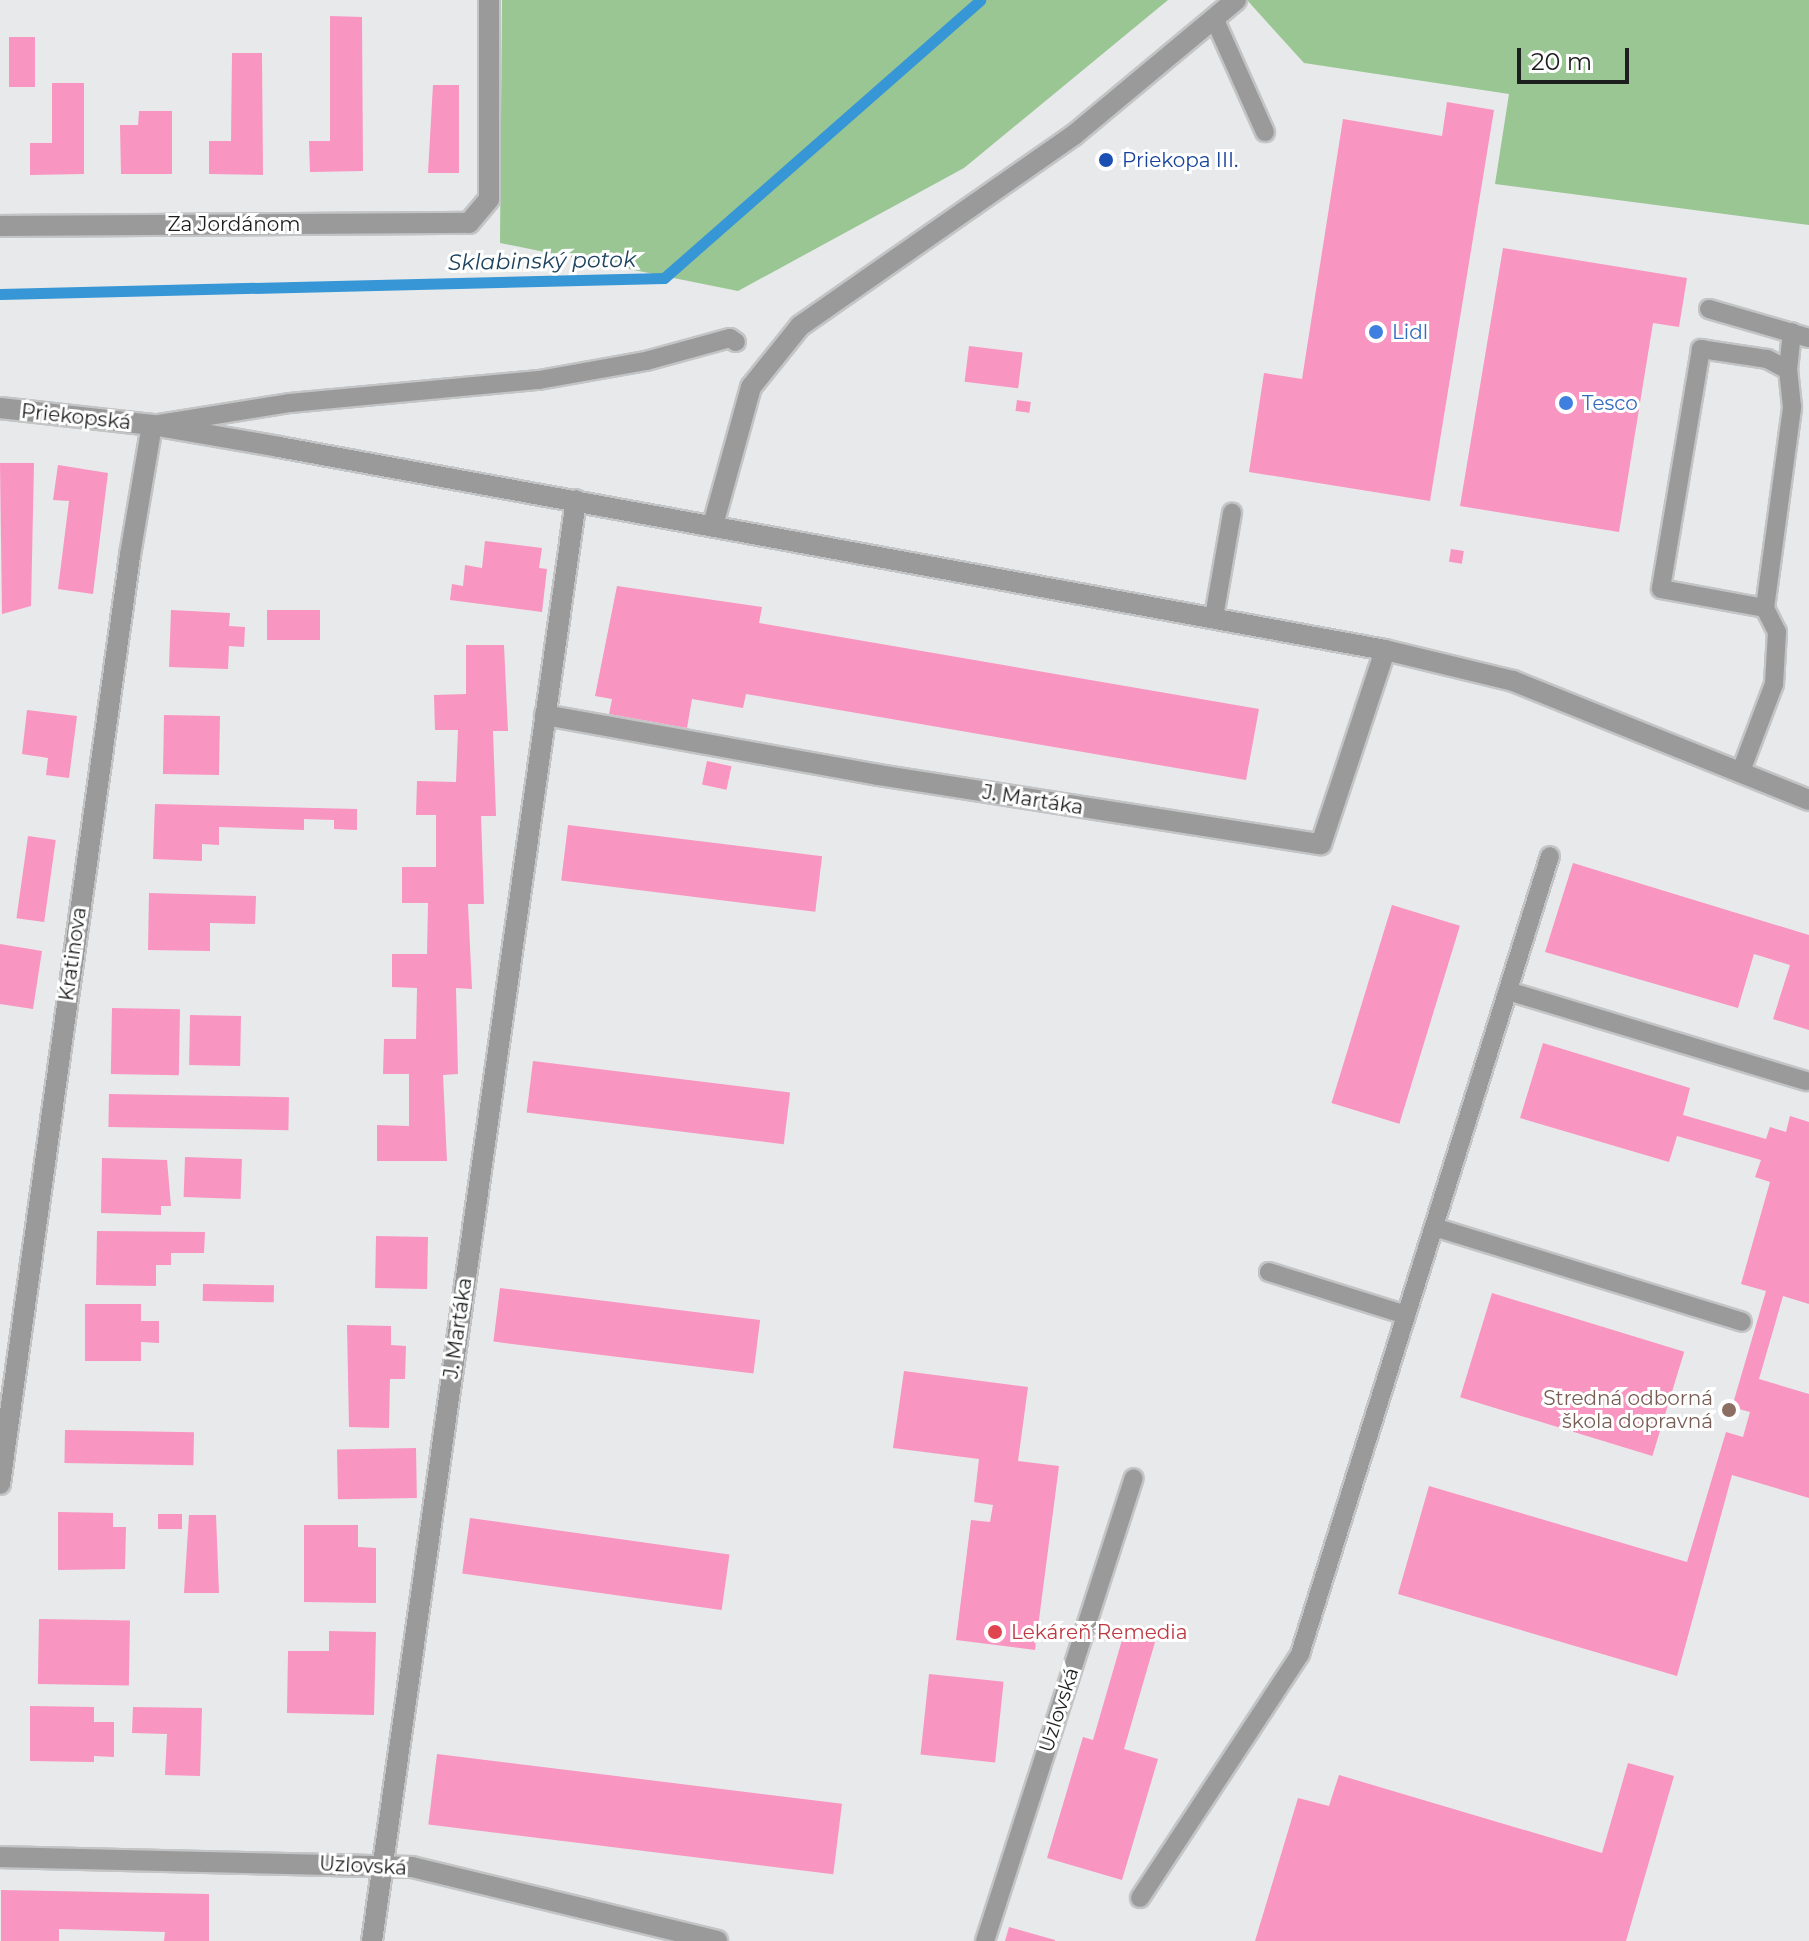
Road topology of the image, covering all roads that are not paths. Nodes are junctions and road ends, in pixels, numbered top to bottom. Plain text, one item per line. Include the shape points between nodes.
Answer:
1 (489, 0) edge
2 (1236, 0) edge
3 (1214, 18) junction
4 (1265, 132) dead end
5 (0, 226) edge
6 (1709, 309) dead end
7 (1801, 335) edge
8 (736, 342) dead end
9 (1788, 370) junction
10 (0, 408) edge
11 (152, 425) junction
12 (576, 500) junction
13 (1232, 513) dead end
14 (713, 525) junction
15 (1765, 608) junction
16 (1214, 617) junction
17 (1385, 650) junction
18 (545, 715) junction
19 (1741, 771) junction
20 (1809, 800) edge
21 (1550, 856) dead end
22 (1508, 991) junction
23 (1807, 1081) dead end
24 (1434, 1227) junction
25 (1269, 1272) dead end
26 (1406, 1315) junction
27 (1742, 1322) dead end
28 (1134, 1478) dead end
29 (0, 1484) edge
30 (0, 1857) edge
31 (382, 1865) junction
32 (1140, 1898) dead end
33 (372, 1941) edge
34 (717, 1941) edge
35 (985, 1941) edge

1 - 5 street, Za Jordánom via 489,199 469,223
2 - 3 street
3 - 4 lane
3 - 14 street via 1074,135 800,326 751,387
6 - 7 lane
7 - 9 lane
8 - 11 lane via 730,338 646,361 539,380 290,403
9 - 15 lane via 1792,407
9 - 15 lane via 1767,359 1701,349 1661,589
10 - 11 street, Priekopská
11 - 12 street, Priekopská
11 - 29 street, Kratinova
12 - 14 street, Priekopská
12 - 18 street, J. Martáka
13 - 16 lane
14 - 16 street, Priekopská
15 - 19 lane via 1777,632 1774,684
16 - 17 street, Priekopská
17 - 18 street, J. Martáka via 1321,844 878,775
17 - 19 street, Priekopská via 1513,681
18 - 31 street, J. Martáka
19 - 20 street, Priekopská
21 - 22 lane
22 - 23 lane
22 - 24 lane
24 - 26 lane
24 - 27 lane
25 - 26 lane
26 - 32 lane via 1300,1654
28 - 35 lane, Uzlovská
30 - 31 street, Uzlovská
31 - 33 street, J. Martáka
31 - 34 street, Uzlovská via 412,1867

